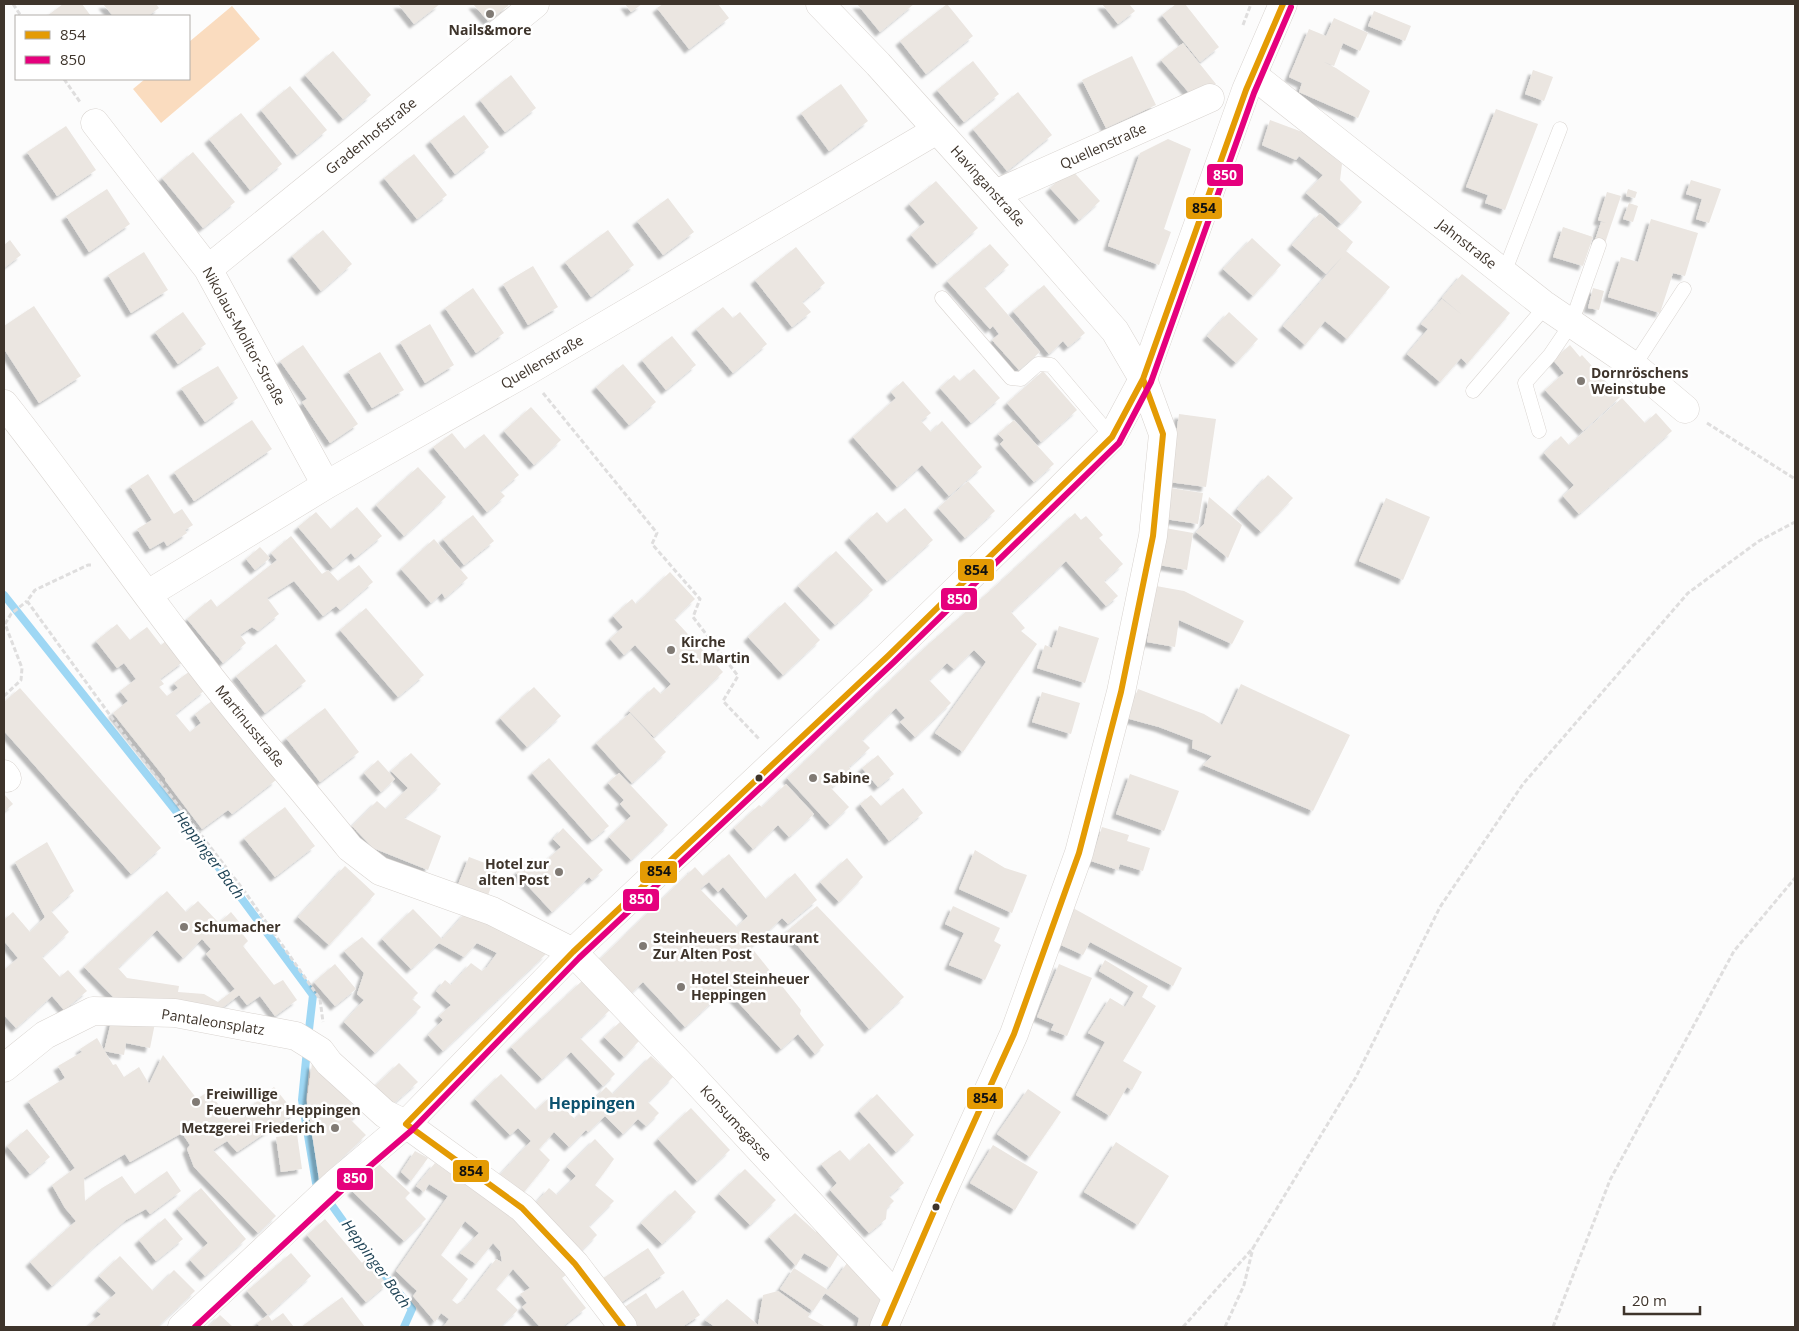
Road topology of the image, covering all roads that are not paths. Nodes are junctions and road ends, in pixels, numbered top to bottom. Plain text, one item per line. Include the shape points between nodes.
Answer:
1 (535, 4) edge
2 (820, 4) edge
3 (1283, 4) edge
4 (1253, 75) junction
5 (1210, 98) dead end
6 (95, 123) dead end
7 (1560, 128) dead end
8 (937, 130) junction
9 (996, 194) junction
10 (1599, 244) dead end
11 (208, 269) junction
12 (1504, 273) junction
13 (1684, 289) dead end
14 (942, 298) dead end
15 (1546, 306) junction
16 (1571, 324) junction
17 (1634, 366) junction
18 (1143, 379) junction
19 (1473, 391) dead end
20 (4, 404) edge
21 (1685, 409) road end
22 (1538, 431) dead end
23 (1112, 437) junction
24 (326, 484) junction
25 (148, 594) junction
26 (573, 952) junction
27 (4, 1068) edge
28 (406, 1124) junction
29 (896, 1297) junction
30 (182, 1327) edge
31 (623, 1327) edge
32 (884, 1327) edge

1 - 11 street, Gradenhofstraße
2 - 8 street, Havinganstraße
3 - 4 street
4 - 12 street, Jahnstraße
4 - 18 street
5 - 9 street, Quellenstraße
6 - 11 street, Nikolaus-Molitor-Straße
7 - 12 lane
8 - 9 street, Havinganstraße
8 - 24 street, Quellenstraße via 526,372
9 - 18 street, Havinganstraße via 1115,331
10 - 16 lane
11 - 24 street, Nikolaus-Molitor-Straße
12 - 15 street, Jahnstraße
13 - 17 lane
14 - 23 lane via 1011,378 1020,379 1038,364 1051,365
15 - 16 street, Jahnstraße
15 - 19 lane
16 - 17 street, Jahnstraße
16 - 22 lane via 1525,383
17 - 21 street, Jahnstraße
18 - 23 street
18 - 29 street, Havinganstraße via 1163,434 1154,536 1121,692 1079,853 1014,1034
20 - 25 street, Martinusstraße
23 - 26 street via 902,643
24 - 25 street, Quellenstraße
25 - 26 street, Martinusstraße via 202,667 350,848 380,871 492,911
26 - 28 street
26 - 29 street, Konsumsgasse via 688,1071
27 - 28 street, Pantaleonsplatz via 45,1035 93,1011 175,1013 296,1036 324,1057 385,1114
28 - 30 street via 336,1183
28 - 31 street, Pantaleonsplatz via 522,1208 575,1264
29 - 32 street, Havinganstraße

